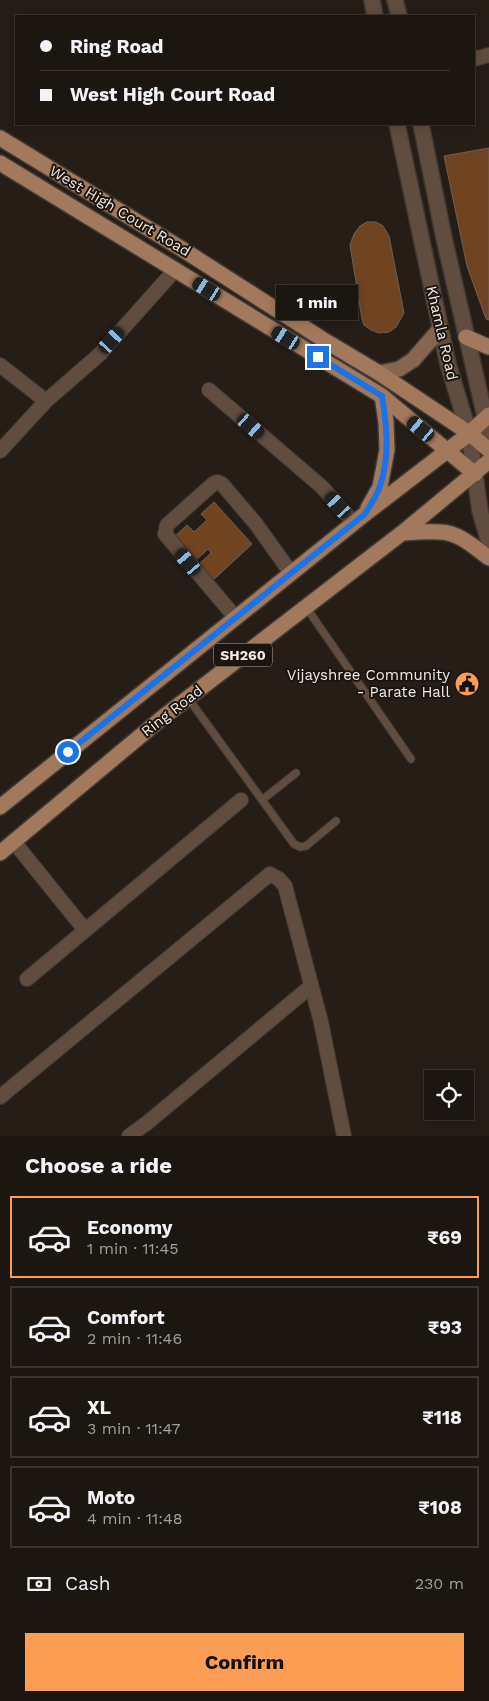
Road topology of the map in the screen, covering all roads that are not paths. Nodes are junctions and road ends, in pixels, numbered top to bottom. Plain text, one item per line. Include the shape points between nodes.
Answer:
1 (372, 0) edge
2 (395, 0) edge
3 (376, 15) edge
4 (399, 15) edge
5 (489, 55) edge
6 (475, 59) edge
7 (397, 125) edge
8 (421, 125) edge
9 (0, 138) edge
10 (0, 162) edge
11 (175, 270) junction
12 (440, 329) junction
13 (466, 337) junction
14 (489, 347) edge
15 (0, 364) edge
16 (380, 373) junction
17 (209, 390) dead end
18 (382, 396) junction
19 (46, 401) junction
20 (488, 423) edge
21 (469, 433) junction
22 (489, 450) edge
23 (0, 451) edge
24 (448, 451) junction
25 (489, 461) edge
26 (475, 474) junction
27 (359, 518) junction
28 (402, 533) junction
29 (489, 542) edge
30 (489, 558) edge
31 (291, 573) junction
32 (306, 607) junction
33 (235, 617) junction
34 (188, 698) junction
35 (411, 759) dead end
36 (296, 772) dead end
37 (240, 800) dead end
38 (262, 800) junction
39 (0, 807) edge
40 (336, 821) dead end
41 (14, 842) junction
42 (0, 853) edge
43 (85, 930) junction
44 (27, 979) dead end
45 (310, 987) junction
46 (0, 1096) edge
47 (129, 1136) edge
48 (344, 1136) edge

1 - 3 street
2 - 4 street
5 - 6 street
7 - 12 street, Khamla Road
8 - 13 street, Khamla Road
9 - 16 main road, West High Court Road
10 - 11 main road, West High Court Road
11 - 18 main road, West High Court Road
11 - 19 street via 100,354
12 - 16 main road via 413,360 399,369
12 - 21 street, Khamla Road
13 - 14 main road
13 - 20 street, Khamla Road
15 - 19 street
16 - 21 main road, West High Court Road
17 - 27 street
18 - 24 main road, West High Court Road
18 - 27 main road via 387,450 380,487
19 - 23 street
20 - 21 main road, SH260
21 - 22 main road, West High Court Road
21 - 24 main road, SH260
21 - 26 street, Khamla Road
24 - 26 main road, West High Court Road
24 - 27 main road, SH260
25 - 26 main road, Ring Road / SH260
26 - 28 main road, Ring Road / SH260
26 - 29 street, Khamla Road via 480,511
27 - 31 main road, SH260
28 - 30 main road via 451,534
28 - 32 main road, Ring Road / SH260
31 - 33 main road, SH260
31 - 33 street via 222,484 213,484 167,525 164,534
32 - 34 main road, Ring Road / SH260
32 - 35 lane
33 - 39 main road, SH260
34 - 38 lane
34 - 41 main road, Ring Road / SH260
36 - 38 lane
37 - 43 street
38 - 40 lane via 294,844 300,847 306,846
41 - 42 main road, Ring Road / SH260
41 - 43 street
43 - 44 street
45 - 46 street via 285,886 270,874
45 - 47 street
45 - 48 street via 321,1022

